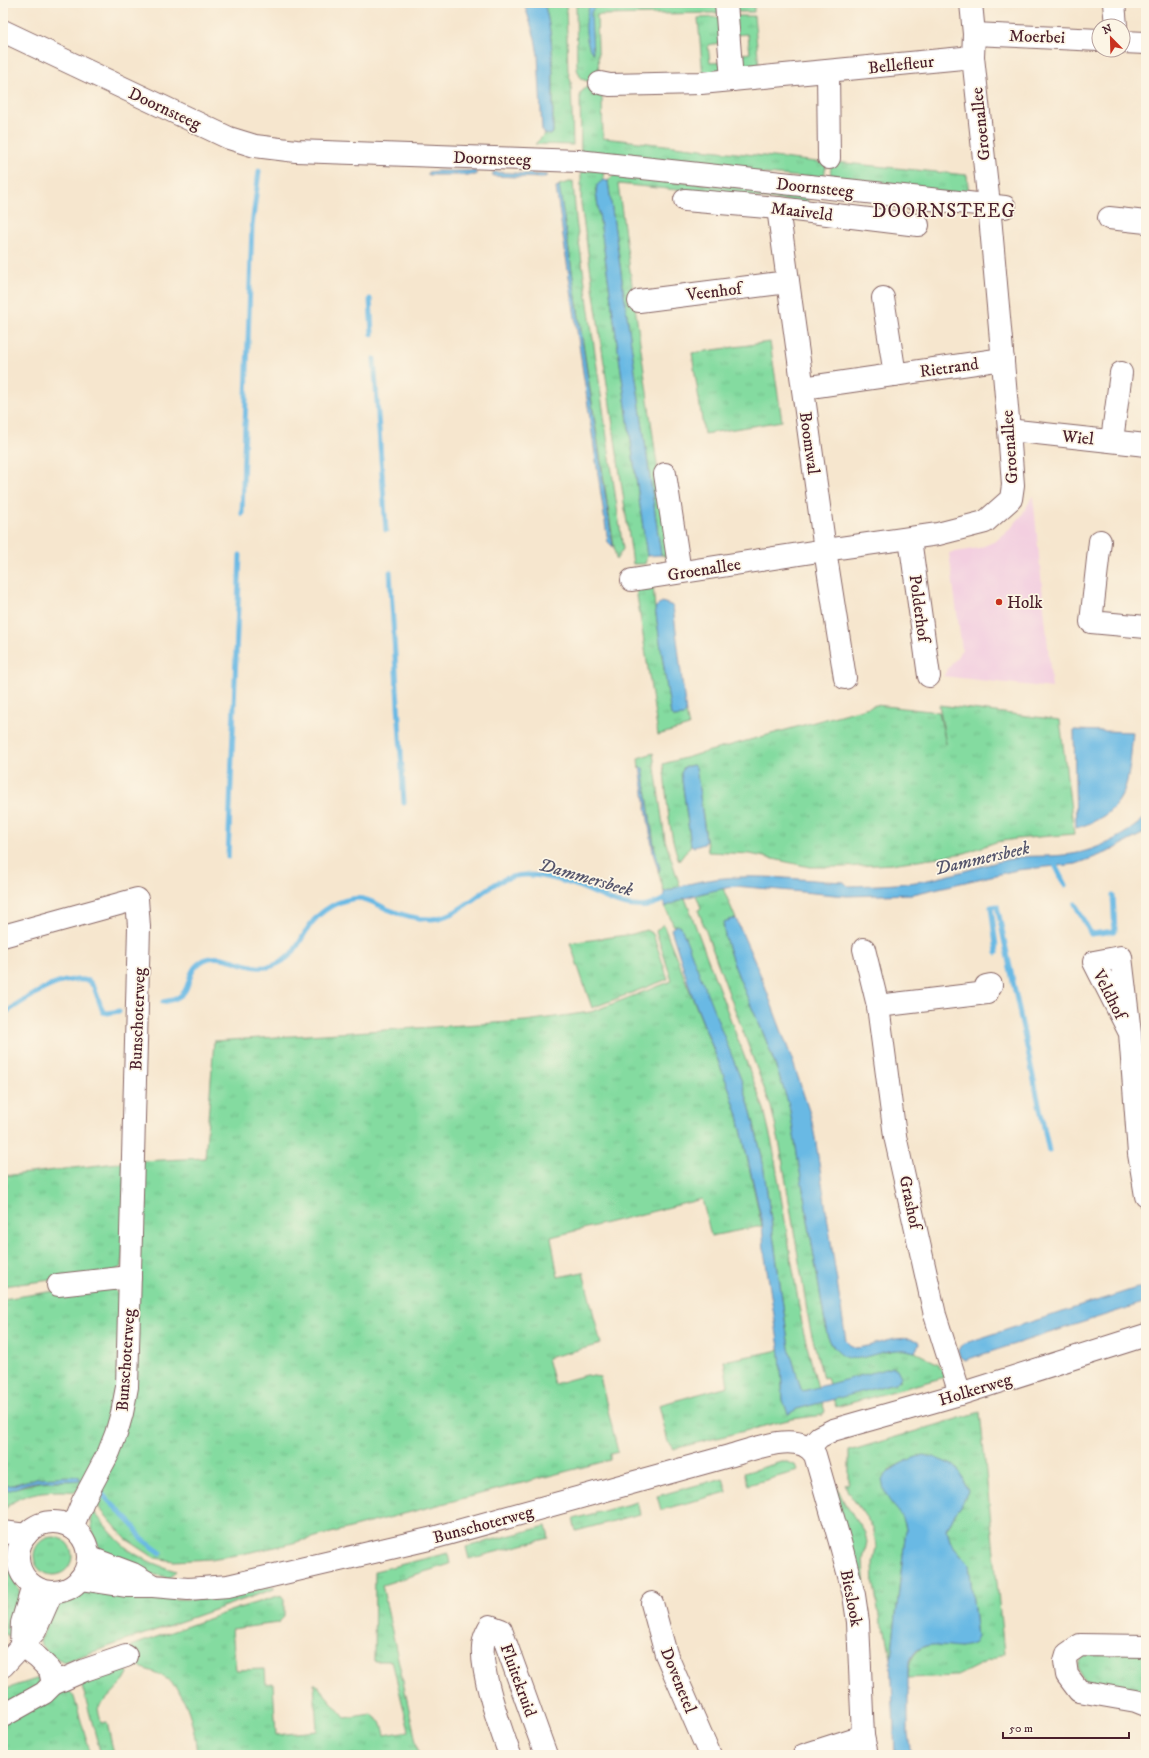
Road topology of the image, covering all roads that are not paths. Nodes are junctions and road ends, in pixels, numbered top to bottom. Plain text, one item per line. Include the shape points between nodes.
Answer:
1 (726, 3) edge
2 (971, 3) edge
3 (1114, 3) edge
4 (1115, 18) edge
5 (3, 31) edge
6 (974, 34) junction
7 (1091, 40) edge
8 (1131, 43) edge
9 (1146, 44) edge
10 (973, 56) junction
11 (828, 71) junction
12 (732, 80) junction
13 (600, 83) dead end
14 (829, 158) dead end
15 (685, 200) dead end
16 (997, 206) junction
17 (778, 208) junction
18 (1109, 218) dead end
19 (1146, 222) edge
20 (918, 225) dead end
21 (788, 282) junction
22 (883, 298) dead end
23 (639, 301) dead end
24 (1003, 359) junction
25 (1121, 373) dead end
26 (895, 375) junction
27 (803, 388) junction
28 (1009, 430) junction
29 (1112, 440) junction
30 (1146, 445) edge
31 (665, 474) dead end
32 (910, 539) junction
33 (1100, 541) dead end
34 (825, 550) junction
35 (680, 572) junction
36 (632, 580) dead end
37 (1146, 627) edge
38 (929, 676) dead end
39 (845, 678) dead end
40 (3, 936) edge
41 (864, 949) dead end
42 (991, 986) dead end
43 (878, 1006) junction
44 (1130, 1033) dead end
45 (1146, 1196) edge
46 (130, 1277) junction
47 (58, 1285) dead end
48 (1146, 1335) edge
49 (960, 1394) junction
50 (809, 1448) junction
51 (72, 1528) junction
52 (3, 1532) edge
53 (26, 1535) junction
54 (10, 1555) edge
55 (88, 1557) junction
56 (80, 1579) junction
57 (153, 1586) junction
58 (43, 1589) junction
59 (652, 1602) dead end
60 (21, 1645) junction
61 (1146, 1646) edge
62 (126, 1656) dead end
63 (3, 1666) edge
64 (53, 1684) junction
65 (1146, 1705) edge
66 (3, 1716) edge
67 (865, 1746) edge
68 (510, 1755) edge
69 (546, 1755) edge
70 (710, 1755) edge
71 (804, 1755) edge

1 - 12 street
2 - 6 street, Groenallee
3 - 4 street
5 - 16 street, Doornsteeg via 229,138 255,146 296,151 578,161
6 - 7 street, Moerbei
6 - 10 street, Groenallee
8 - 9 street
10 - 11 street, Bellefleur
10 - 16 street, Groenallee
11 - 12 street, Bellefleur
11 - 14 street
12 - 13 street, Bellefleur via 702,83
15 - 17 street, Maaiveld
16 - 24 street, Groenallee
17 - 20 street, Maaiveld
17 - 21 street, Boomwal
18 - 19 street
21 - 23 street, Veenhof
21 - 27 street, Boomwal
22 - 26 street, Rietrand
24 - 26 street, Rietrand
24 - 28 street, Groenallee
25 - 29 street
26 - 27 street, Rietrand
27 - 34 street, Boomwal
28 - 29 street, Wiel
28 - 32 street, Groenallee via 1013,485 1011,499 985,522
29 - 30 street, Wiel
31 - 35 street
32 - 34 street, Groenallee
32 - 38 street, Polderhof
33 - 37 street via 1091,622
34 - 35 street, Groenallee
34 - 39 street, Boomwal
35 - 36 street, Groenallee
40 - 46 street, Bunschoterweg via 137,899 139,927
41 - 43 street, Grashof
42 - 43 street via 986,986 987,993
43 - 49 street, Grashof via 895,1136 935,1315
44 - 45 street, Veldhof via 1139,1154
46 - 47 street
46 - 51 street, Bunschoterweg via 128,1365 122,1413 109,1452
48 - 49 street, Holkerweg
49 - 50 street, Holkerweg via 833,1430 819,1437
50 - 57 street, Bunschoterweg via 793,1442 778,1443 435,1538 228,1586 188,1589
50 - 67 street, Bieslook via 817,1461 854,1595 858,1622
51 - 53 street via 63,1523 53,1522 33,1528
51 - 55 street via 81,1535
52 - 53 street
53 - 54 street via 19,1550
54 - 58 street via 23,1574
55 - 56 street
55 - 57 street, Bunschoterweg via 133,1574
56 - 57 street, Bunschoterweg via 126,1586
56 - 58 street via 68,1589
58 - 60 street via 35,1631
59 - 70 street, Dovenetel via 666,1654
60 - 63 street
60 - 64 street via 50,1670
61 - 65 street via 1080,1645 1067,1654 1065,1661 1067,1675 1079,1691
62 - 64 street
64 - 66 street via 44,1693
67 - 71 street
68 - 69 street, Fluitekruid via 484,1668 483,1641 490,1626 501,1630

